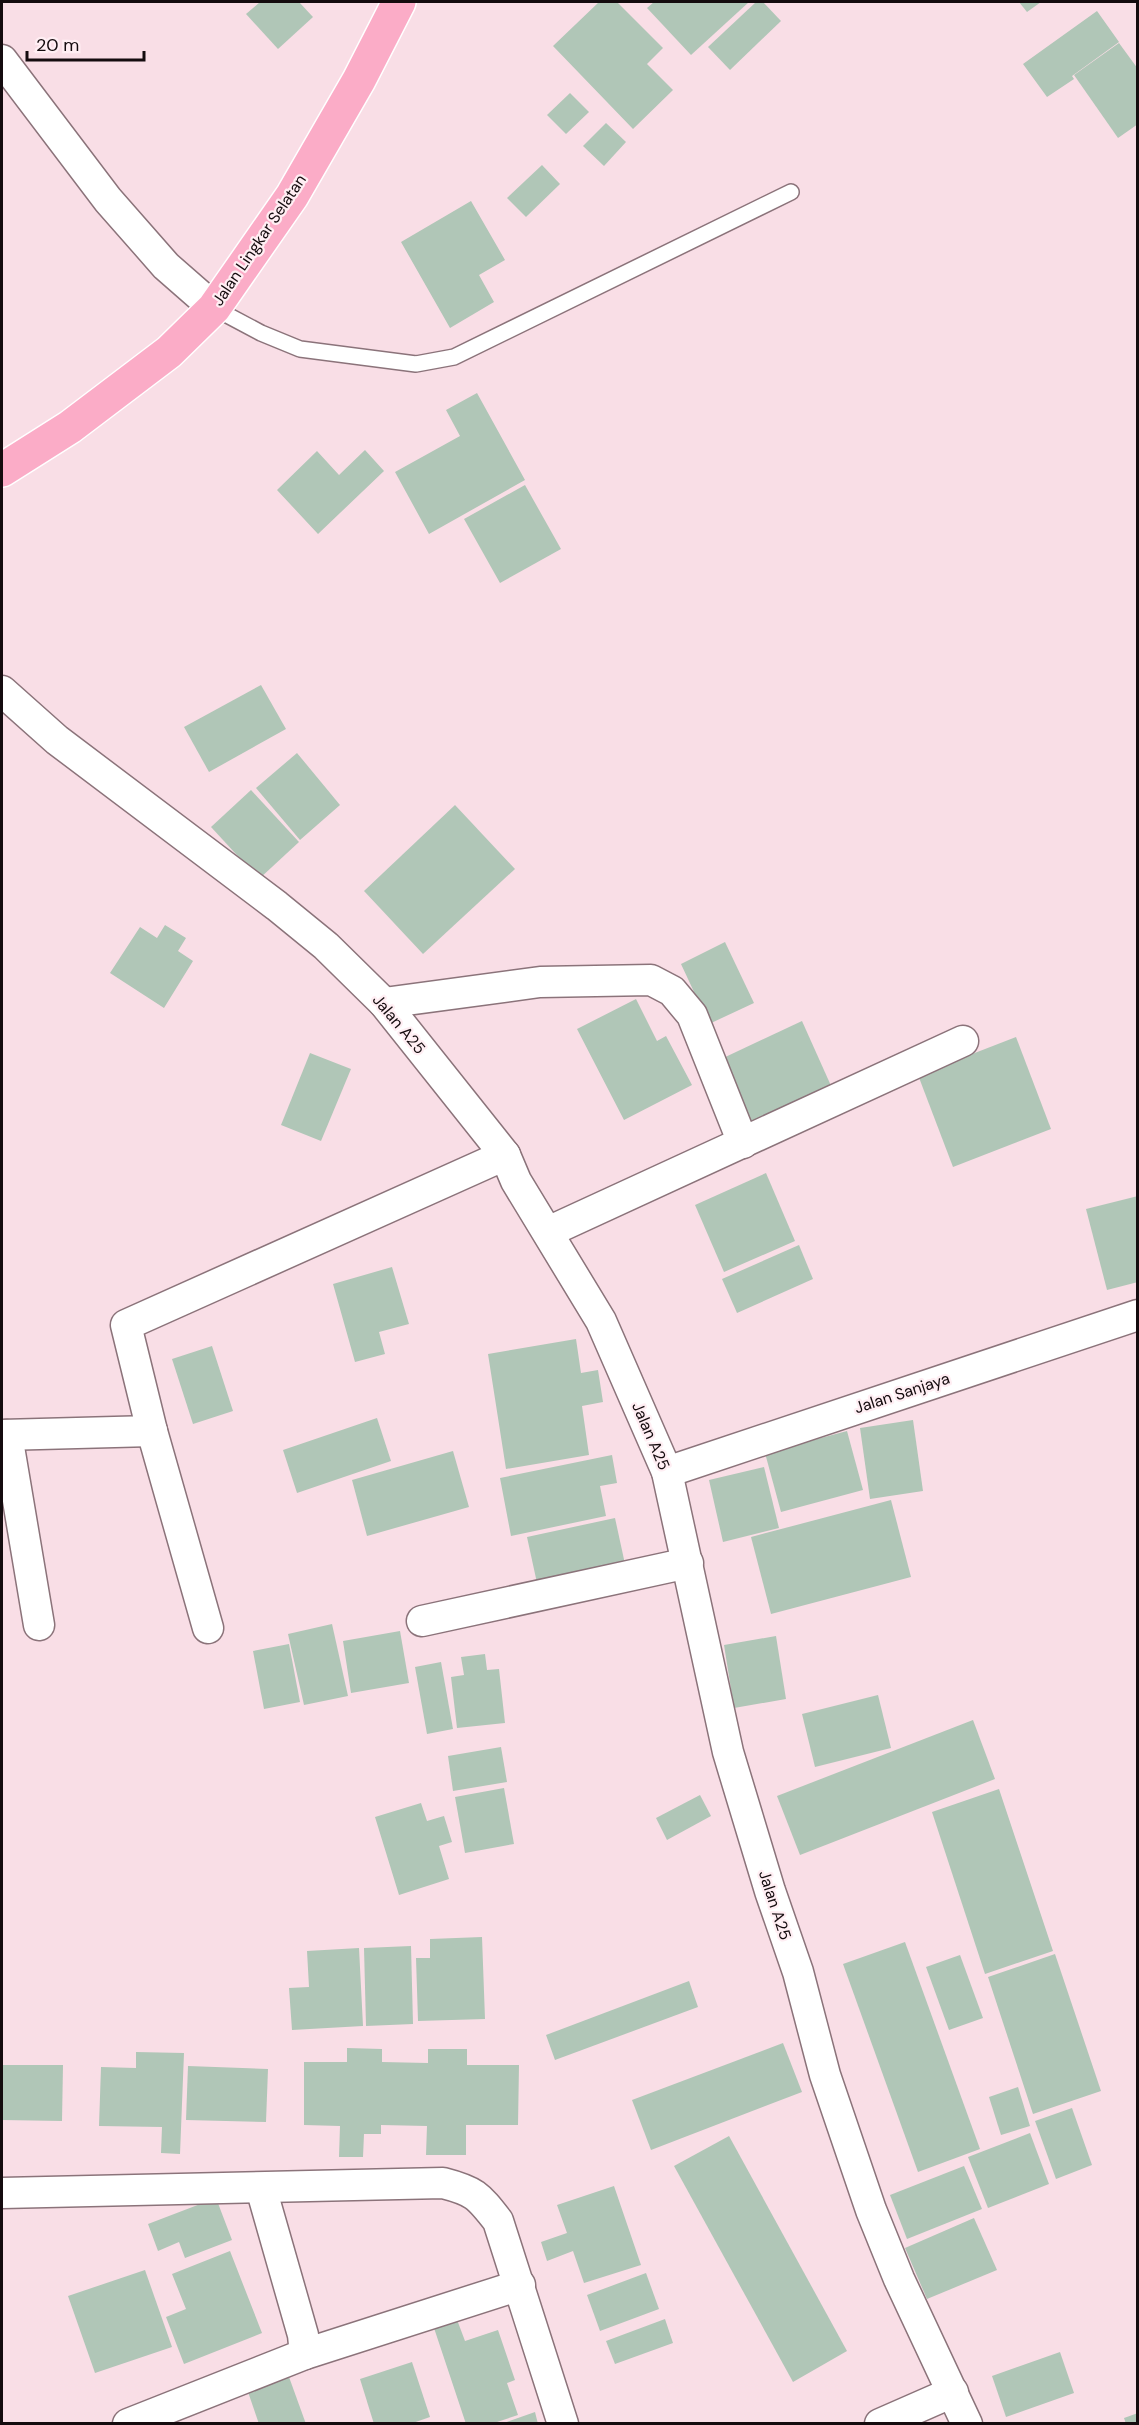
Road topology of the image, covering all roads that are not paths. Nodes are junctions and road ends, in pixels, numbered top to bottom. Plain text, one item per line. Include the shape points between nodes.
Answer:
1 (399, 2) edge
2 (2, 60) edge
3 (791, 192) dead end
4 (214, 308) junction
5 (2, 470) edge
6 (2, 691) edge
7 (384, 1003) junction
8 (963, 1041) dead end
9 (743, 1143) junction
10 (505, 1155) junction
11 (548, 1232) junction
12 (1137, 1315) edge
13 (152, 1431) junction
14 (4, 1435) edge
15 (667, 1472) junction
16 (688, 1563) junction
17 (422, 1621) dead end
18 (39, 1625) dead end
19 (208, 1628) dead end
20 (261, 2188) junction
21 (2, 2193) edge
22 (520, 2285) junction
23 (305, 2354) junction
24 (952, 2392) junction
25 (128, 2424) edge
26 (563, 2424) edge
27 (880, 2424) edge
28 (967, 2424) edge

1 - 4 highway, Jalan Lingkar Selatan via 292,196
2 - 4 street via 108,200 166,266
3 - 4 lane via 454,357 416,364 300,349
4 - 5 highway, Jalan Lingkar Selatan via 169,352 70,427
6 - 7 street, Jalan A25 via 57,740 326,946
7 - 9 street via 540,982 651,980 672,991 692,1015
7 - 10 street, Jalan A25
8 - 9 street
9 - 11 street
10 - 11 street, Jalan A25 via 516,1181
10 - 13 street via 126,1326
11 - 15 street, Jalan A25 via 601,1321
12 - 15 street, Jalan Sanjaya
13 - 14 street
13 - 19 street
14 - 18 street
15 - 16 street, Jalan A25
16 - 17 street
16 - 24 street, Jalan A25 via 728,1752 798,1972 825,2075 871,2211
20 - 21 street
20 - 22 street via 443,2183 469,2190 498,2221
20 - 23 street
22 - 23 street
22 - 26 street
23 - 25 street
24 - 27 street
24 - 28 street, Jalan A25

